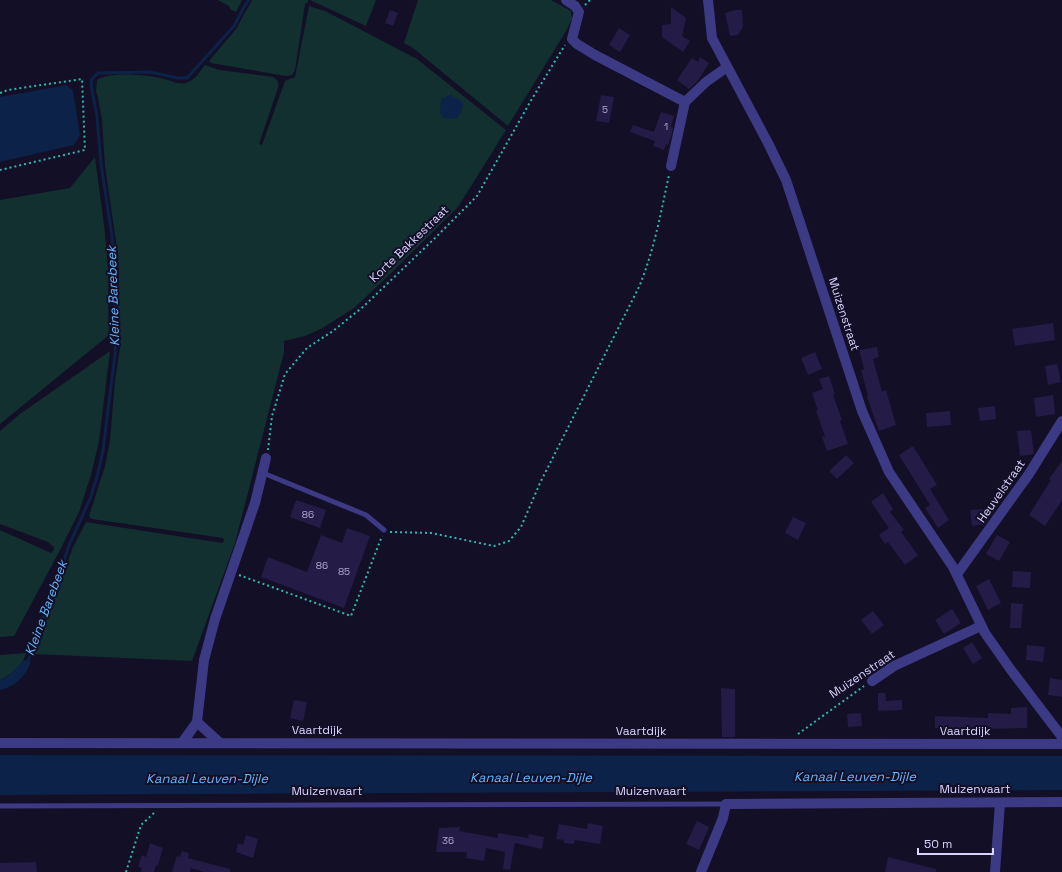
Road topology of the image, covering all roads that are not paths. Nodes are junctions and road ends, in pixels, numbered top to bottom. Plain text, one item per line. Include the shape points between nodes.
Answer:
1 (566, 0) edge
2 (708, 0) edge
3 (727, 67) junction
4 (684, 102) junction
5 (671, 166) road end
6 (1062, 421) edge
7 (266, 458) road end
8 (263, 472) junction
9 (384, 530) road end
10 (957, 574) junction
11 (981, 626) junction
12 (872, 681) road end
13 (197, 722) junction
14 (1062, 736) edge
15 (0, 743) edge
16 (182, 743) junction
17 (220, 743) junction
18 (1062, 744) edge
19 (1000, 802) junction
20 (1062, 802) edge
21 (726, 804) junction
22 (0, 806) edge
23 (701, 872) edge
24 (995, 872) edge

1 - 4 street via 579,12 572,40
2 - 3 street, Muizenstraat via 712,38
3 - 4 street
3 - 10 street, Muizenstraat via 786,180 862,411 874,439 889,472
4 - 5 street
6 - 10 street, Heuvelstraat via 1029,474
7 - 8 street
8 - 9 lane via 366,515
8 - 13 street via 204,660
10 - 11 street, Muizenstraat
11 - 12 street, Muizenstraat via 894,666
11 - 14 street, Muizenstraat
13 - 16 street
13 - 17 street
15 - 16 street, Vaartdijk
16 - 17 street, Vaartdijk
17 - 18 street, Vaartdijk
19 - 20 street, Muizenvaart
19 - 21 street, Muizenvaart
19 - 24 street
21 - 22 lane, Muizenvaart
21 - 23 street via 723,818

